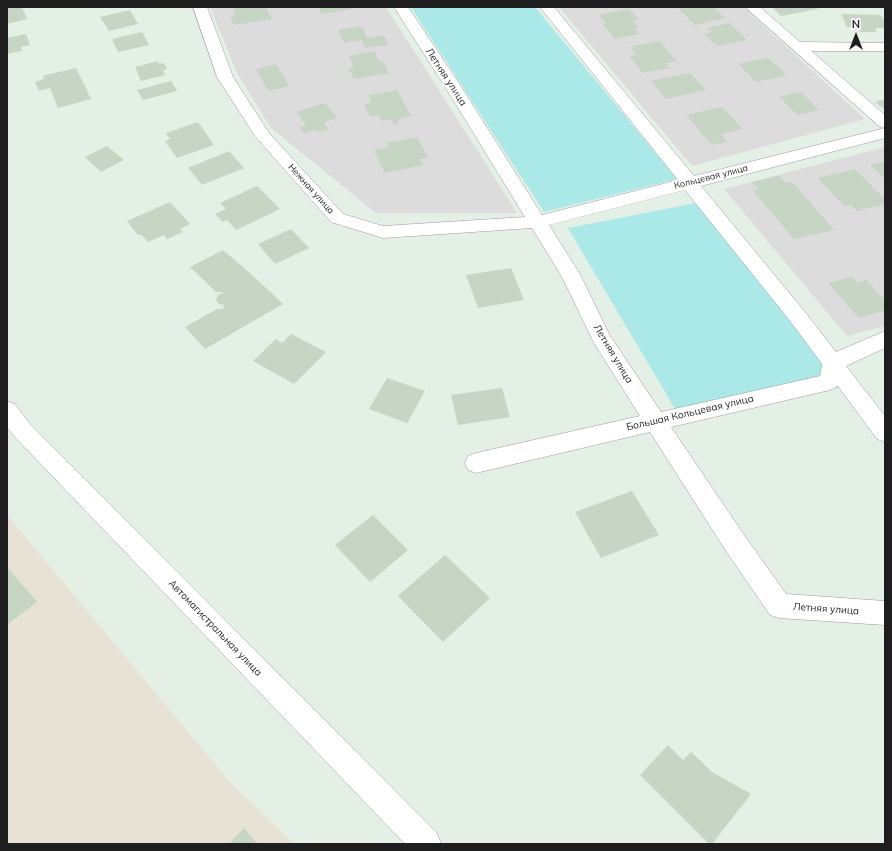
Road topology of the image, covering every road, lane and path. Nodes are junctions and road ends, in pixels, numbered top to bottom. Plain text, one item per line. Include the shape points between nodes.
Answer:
1 (200, 7) edge
2 (401, 7) edge
3 (547, 7) edge
4 (752, 7) edge
5 (796, 46) junction
6 (885, 47) edge
7 (885, 122) edge
8 (885, 133) edge
9 (691, 182) junction
10 (536, 222) junction
11 (885, 340) edge
12 (832, 363) junction
13 (7, 410) edge
14 (656, 422) junction
15 (885, 433) edge
16 (476, 463) dead end
17 (885, 613) edge
18 (426, 844) edge

1 - 10 street, Нежная улица via 225,77 259,130 337,218 383,232
2 - 10 street, Летняя улица
3 - 9 street
4 - 5 street
5 - 6 street
5 - 7 street
8 - 9 street, Кольцевая улица
9 - 10 street, Кольцевая улица
9 - 12 street
10 - 14 street, Летняя улица via 571,276 601,338
11 - 12 street
12 - 14 street, Большая Кольцевая улица via 830,382
12 - 15 street
13 - 18 street, Автомагистральная улица via 22,430
14 - 16 street, Большая Кольцевая улица
14 - 17 street, Летняя улица via 779,606

